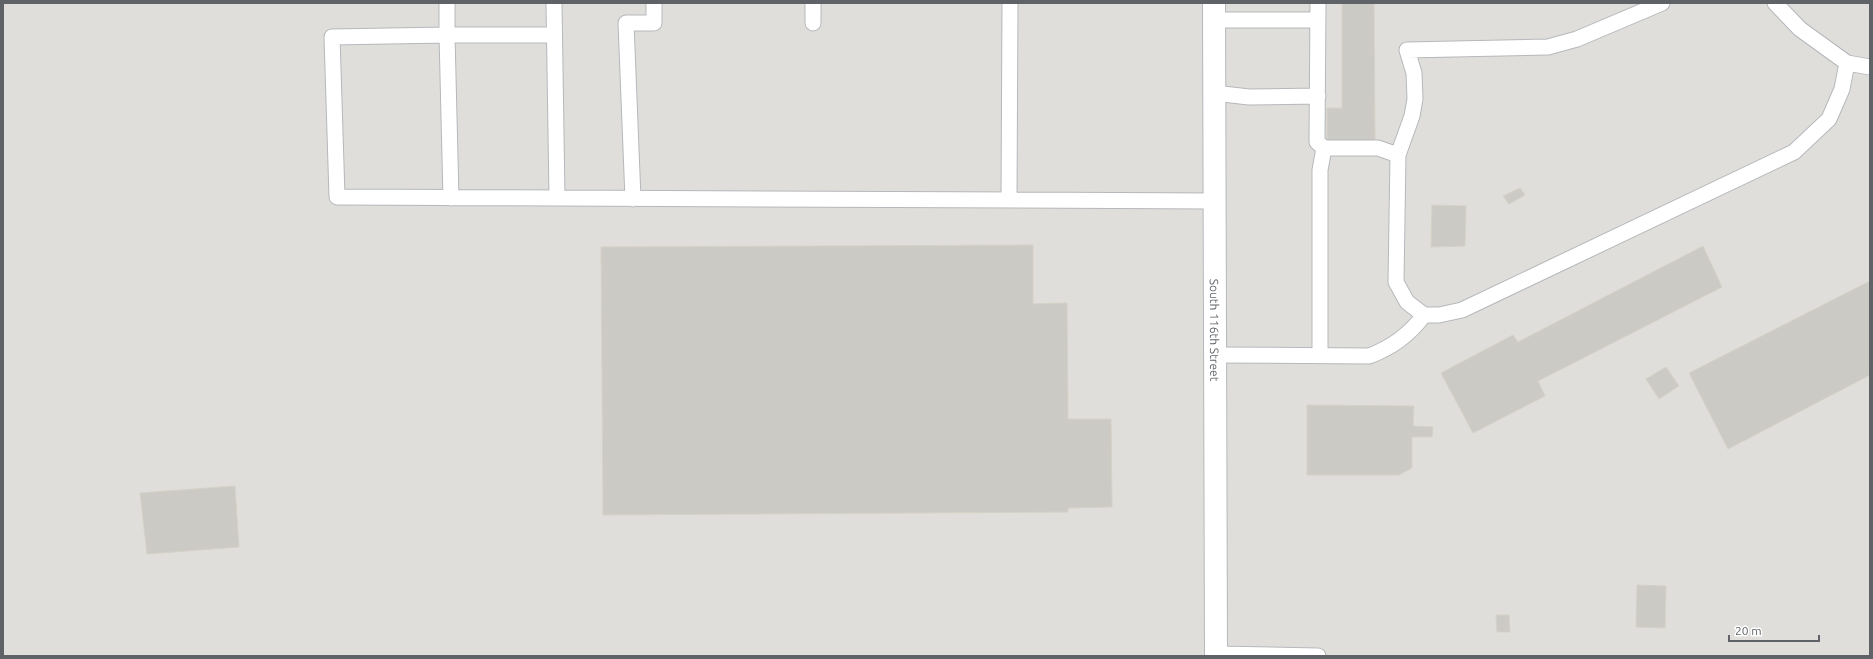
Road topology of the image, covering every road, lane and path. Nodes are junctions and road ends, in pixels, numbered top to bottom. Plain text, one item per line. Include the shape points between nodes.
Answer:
1 (447, 3) edge
2 (554, 3) edge
3 (654, 3) edge
4 (813, 3) edge
5 (1010, 3) edge
6 (1318, 3) edge
7 (1662, 3) edge
8 (1775, 3) edge
9 (1214, 12) edge
10 (1318, 20) junction
11 (813, 23) dead end
12 (448, 35) junction
13 (554, 35) junction
14 (1847, 63) junction
15 (1870, 67) edge
16 (1214, 93) junction
17 (1318, 96) junction
18 (1324, 148) junction
19 (1398, 155) junction
20 (451, 198) junction
21 (557, 198) junction
22 (633, 199) junction
23 (1009, 200) junction
24 (1215, 201) junction
25 (1424, 315) junction
26 (1215, 355) junction
27 (1320, 356) junction
28 (1216, 655) edge
29 (1318, 656) edge

1 - 12 lane
2 - 13 lane
3 - 22 lane via 654,23 626,23
4 - 11 lane
5 - 23 lane
6 - 10 lane
7 - 19 lane via 1577,39 1548,47 1407,50 1414,73 1415,99 1412,116
8 - 14 lane via 1800,29
9 - 10 lane
9 - 16 street, South 116th Street
10 - 17 lane
12 - 13 lane
12 - 20 lane
12 - 20 lane via 332,37 337,197
13 - 21 lane
14 - 15 lane
14 - 25 lane via 1842,89 1829,119 1794,152 1462,310
16 - 17 lane via 1249,97
16 - 24 street, South 116th Street
17 - 18 lane via 1318,142
18 - 19 lane via 1378,148
18 - 27 lane via 1320,170
19 - 25 lane via 1396,282 1407,302
20 - 21 lane
21 - 22 lane
22 - 23 lane
23 - 24 lane
24 - 26 street, South 116th Street
25 - 27 lane via 1414,329 1382,351 1369,356
26 - 27 lane
26 - 28 street, South 116th Street
28 - 29 lane

